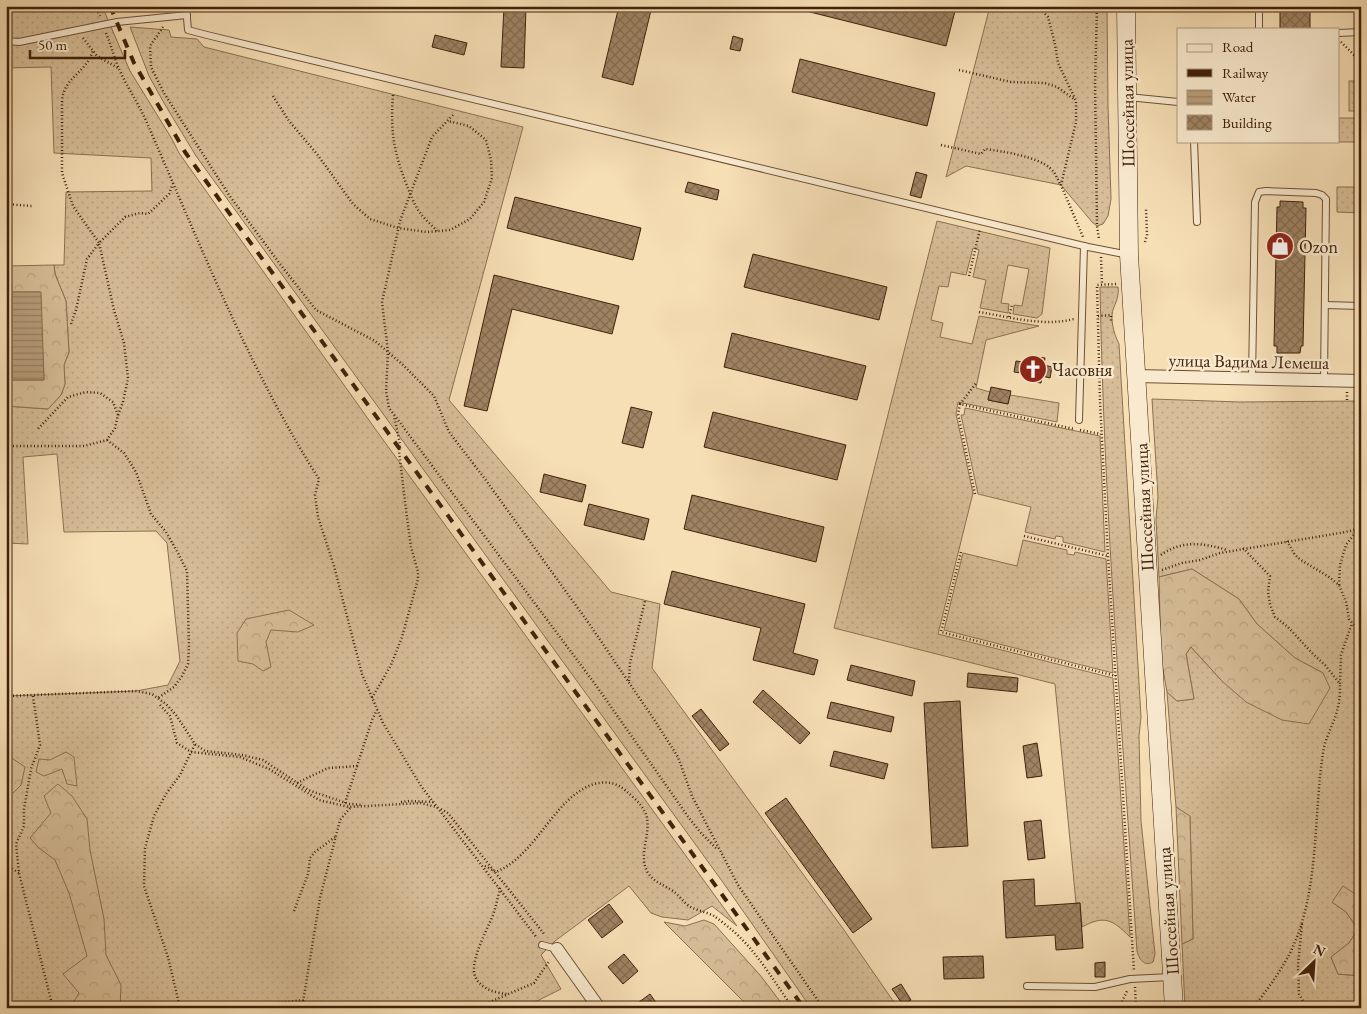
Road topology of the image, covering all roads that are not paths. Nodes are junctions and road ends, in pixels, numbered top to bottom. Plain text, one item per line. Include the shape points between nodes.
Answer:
1 (186, 6) edge
2 (1126, 6) edge
3 (1259, 6) edge
4 (187, 15) junction
5 (1259, 28) edge
6 (1361, 32) edge
7 (1340, 33) edge
8 (6, 41) edge
9 (1127, 97) junction
10 (1177, 102) edge
11 (1194, 142) edge
12 (1197, 222) dead end
13 (1086, 247) junction
14 (1129, 255) junction
15 (1325, 305) junction
16 (1361, 306) edge
17 (1136, 376) junction
18 (1252, 379) junction
19 (1324, 380) junction
20 (1361, 381) edge
21 (1078, 420) dead end
22 (542, 945) road end
23 (556, 950) joint
24 (1172, 977) junction
25 (1027, 986) dead end
26 (599, 1008) edge
27 (1174, 1008) edge

1 - 4 lane
2 - 9 main road, Шоссейная улица
3 - 5 lane
4 - 8 lane via 103,24 19,42
4 - 13 lane via 188,30 207,35
6 - 7 lane
9 - 10 lane
9 - 14 main road, Шоссейная улица
11 - 12 lane
13 - 14 lane
13 - 21 lane
14 - 17 main road, Шоссейная улица
15 - 16 lane
15 - 18 lane via 1326,199 1316,193 1259,192 1255,202
15 - 19 lane
17 - 18 street, улица Вадима Лемеша
17 - 24 main road, Шоссейная улица
18 - 19 street, улица Вадима Лемеша
19 - 20 street, улица Вадима Лемеша
22 - 23 lane
23 - 26 street
24 - 25 lane via 1134,978 1095,987
24 - 27 main road, Шоссейная улица

